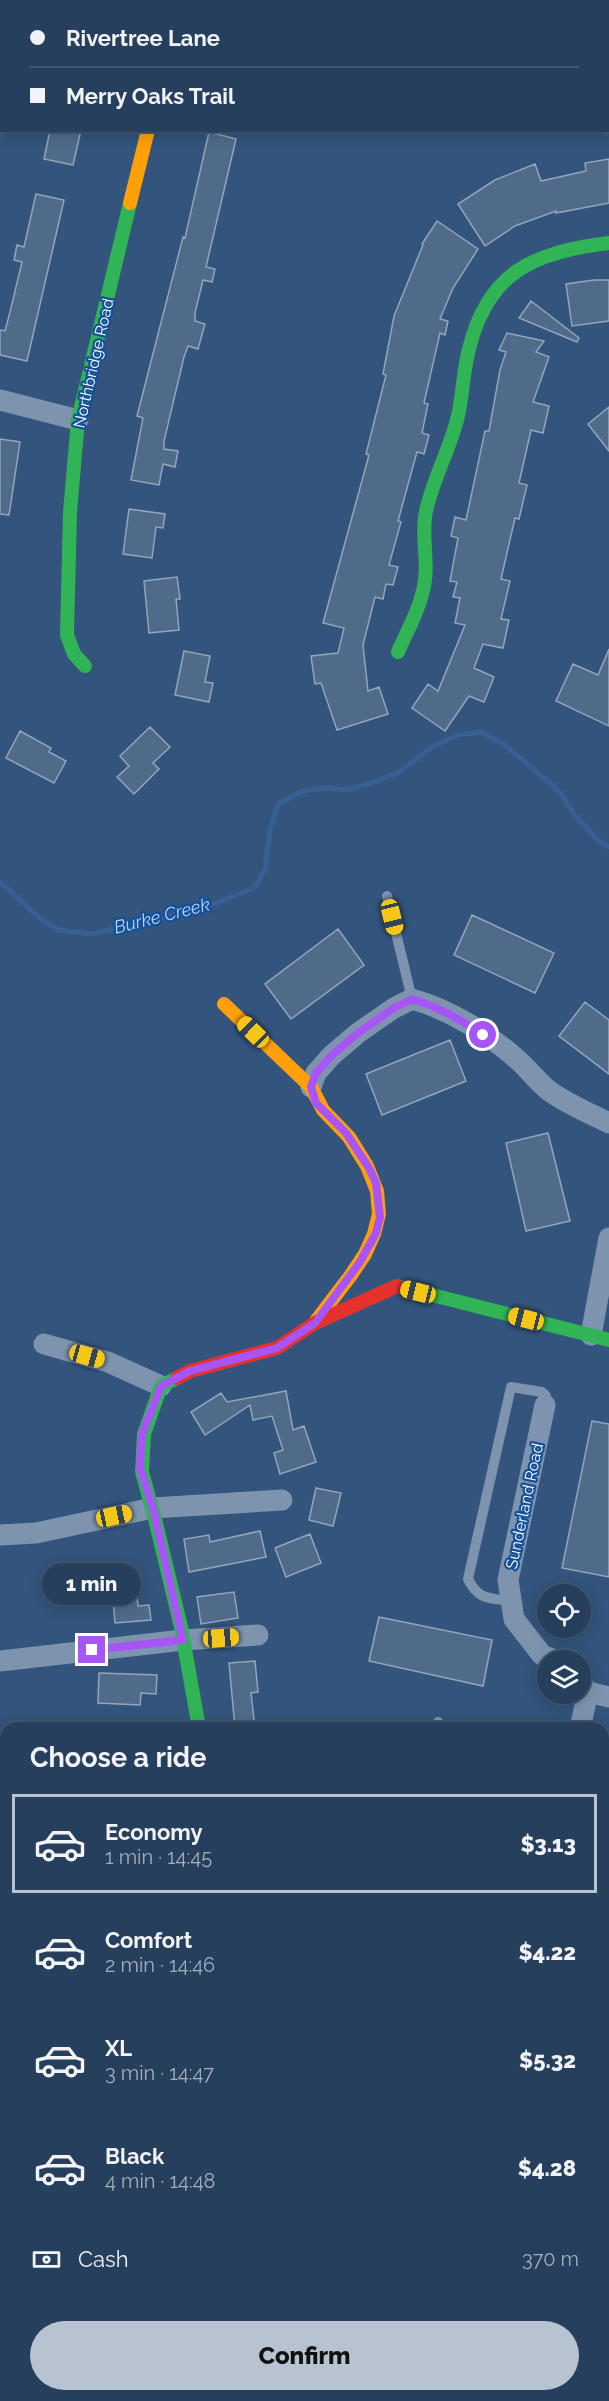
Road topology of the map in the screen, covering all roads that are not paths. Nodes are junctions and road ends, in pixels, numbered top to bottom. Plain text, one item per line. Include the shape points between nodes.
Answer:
1 (148, 132) edge
2 (609, 243) edge
3 (0, 400) edge
4 (78, 420) junction
5 (398, 651) dead end
6 (85, 666) dead end
7 (387, 896) dead end
8 (412, 999) junction
9 (224, 1004) dead end
10 (311, 1087) junction
11 (609, 1123) edge
12 (609, 1238) edge
13 (315, 1323) junction
14 (600, 1337) edge
15 (44, 1344) dead end
16 (161, 1386) junction
17 (545, 1405) joint
18 (282, 1500) dead end
19 (153, 1508) junction
20 (0, 1535) edge
21 (512, 1601) junction
22 (258, 1635) dead end
23 (183, 1640) junction
24 (538, 1650) edge
25 (0, 1661) edge
26 (591, 1689) edge
27 (609, 1697) edge
28 (582, 1704) edge
29 (198, 1722) edge
30 (581, 1722) edge

1 - 4 street, Northbridge Road
2 - 5 street via 576,246 528,262 508,276 477,316 457,423 424,519 422,594
3 - 4 street
4 - 6 street, Northbridge Road via 70,512 67,635 74,654
7 - 8 lane
8 - 10 street via 358,1033 332,1055 316,1073
8 - 11 street via 454,1015 518,1060 568,1103
9 - 10 street
10 - 13 street via 316,1103 346,1133 369,1168 378,1191 380,1217 360,1262
12 - 14 street
13 - 14 street via 397,1286
13 - 16 street via 277,1348 190,1371
15 - 16 street via 108,1362
16 - 19 street via 142,1434 140,1468
17 - 21 street, Sunderland Road via 508,1580
17 - 21 lane via 542,1392 511,1387 468,1579 480,1597
18 - 19 street
19 - 20 street via 36,1533
19 - 23 street
21 - 24 street, Sunderland Road via 514,1619
22 - 23 street
23 - 25 street
23 - 29 street
26 - 27 street
28 - 30 street

